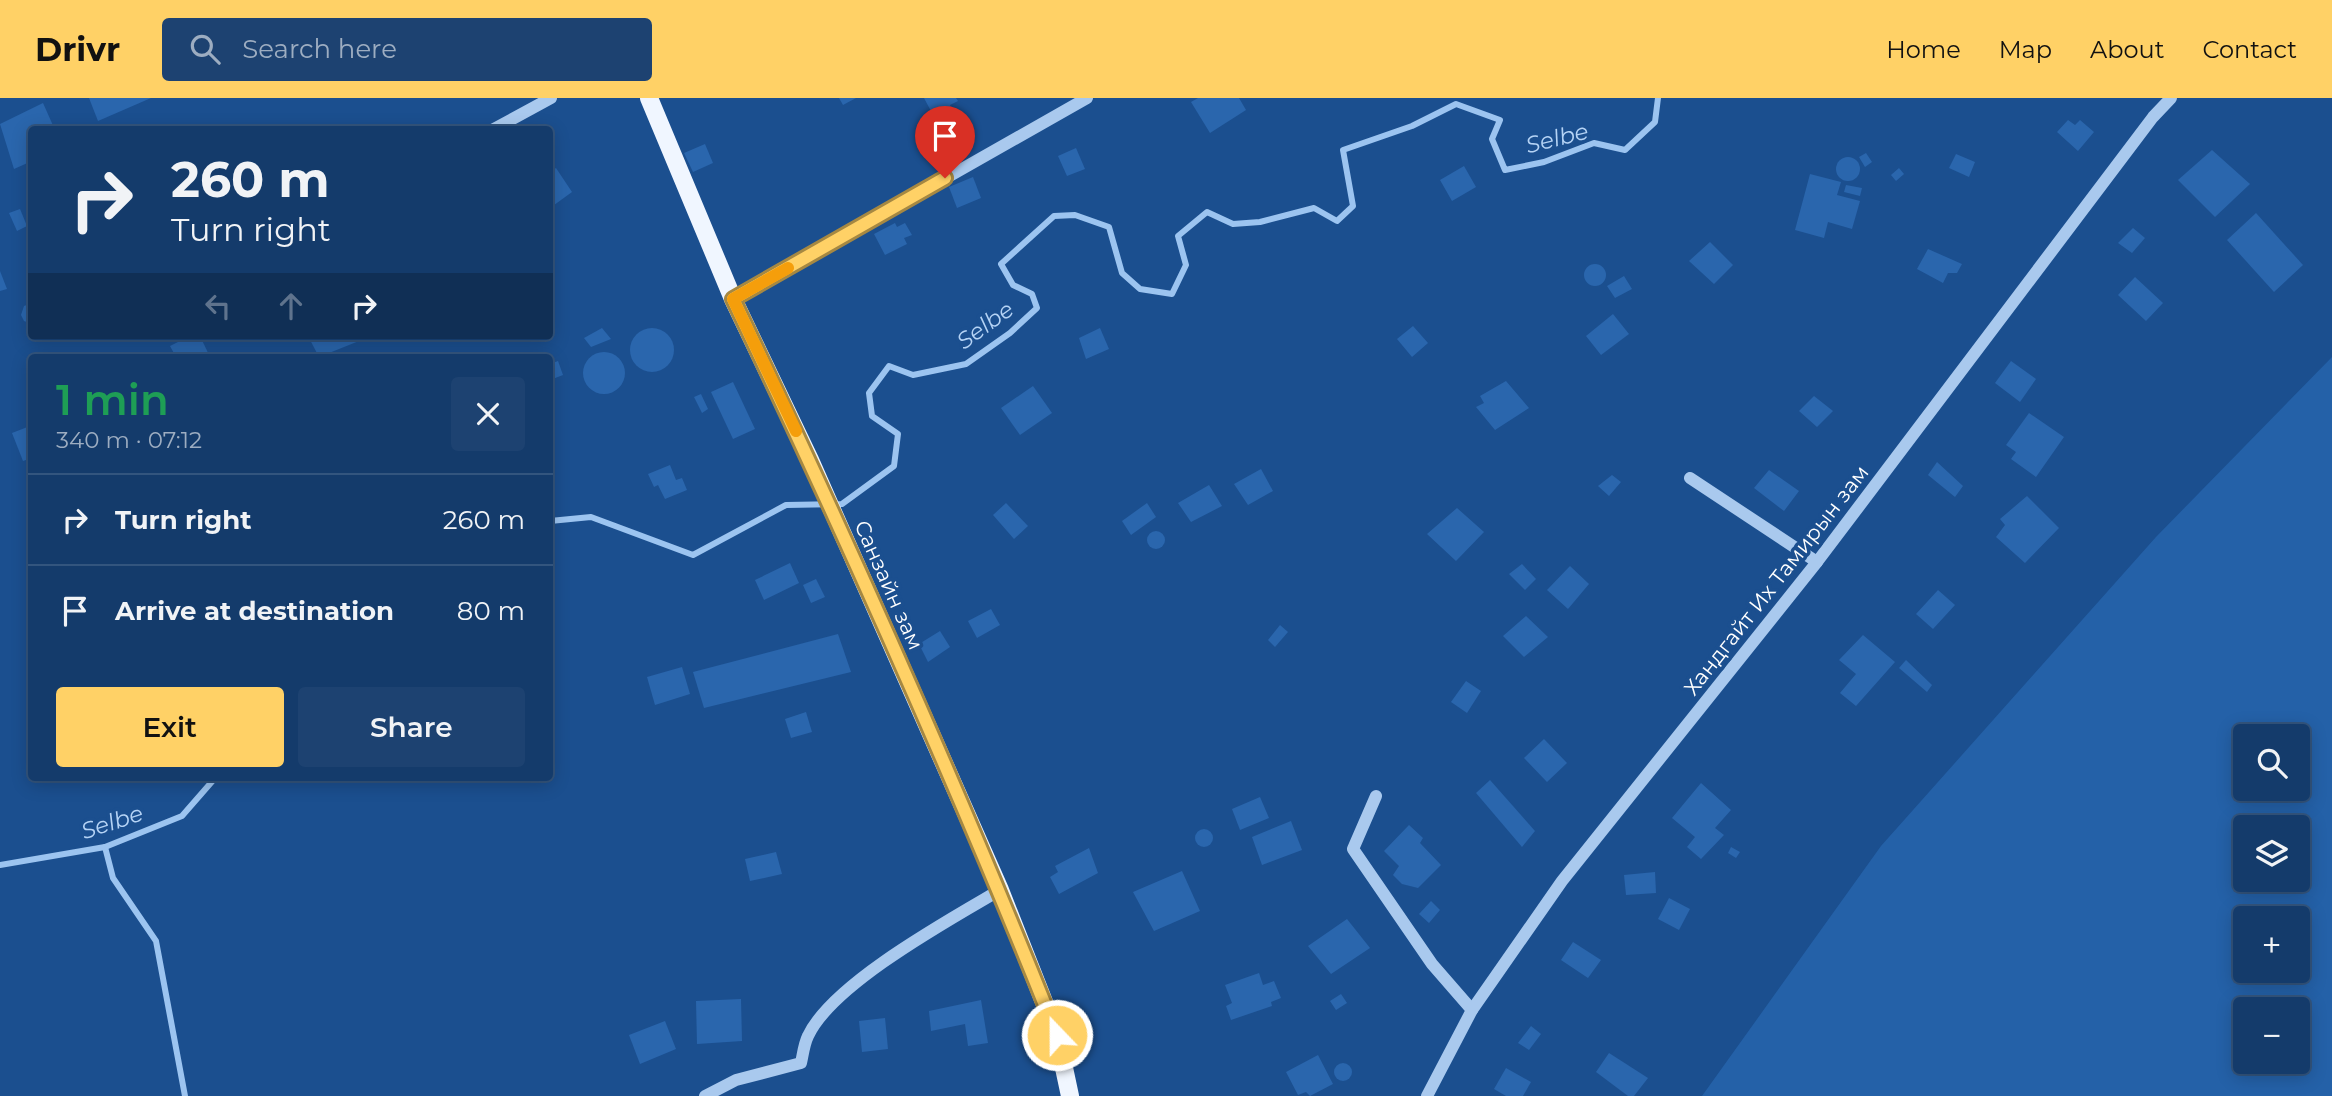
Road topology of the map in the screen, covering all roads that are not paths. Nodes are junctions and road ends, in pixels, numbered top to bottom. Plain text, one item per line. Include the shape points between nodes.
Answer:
1 (551, 98) edge
2 (649, 98) edge
3 (1087, 98) edge
4 (2171, 98) edge
5 (499, 126) edge
6 (733, 299) junction
7 (1690, 478) dead end
8 (1817, 562) junction
9 (1376, 796) dead end
10 (1000, 890) junction
11 (1472, 1010) junction
12 (705, 1096) edge
13 (1070, 1096) edge
14 (1427, 1096) edge

1 - 5 street
2 - 6 main road, Санзайн зам
3 - 6 street
4 - 8 street, Хандгайт Их Тамирын зам
6 - 10 main road, Санзайн зам via 810,460
7 - 8 street
8 - 11 street, Хандгайт Их Тамирын зам via 1562,881
9 - 11 street via 1353,849 1432,964
10 - 12 street via 912,943 832,1003 808,1036 801,1063 737,1080
10 - 13 main road, Санзайн зам via 1057,1035
11 - 14 street, Хандгайт Их Тамирын зам

